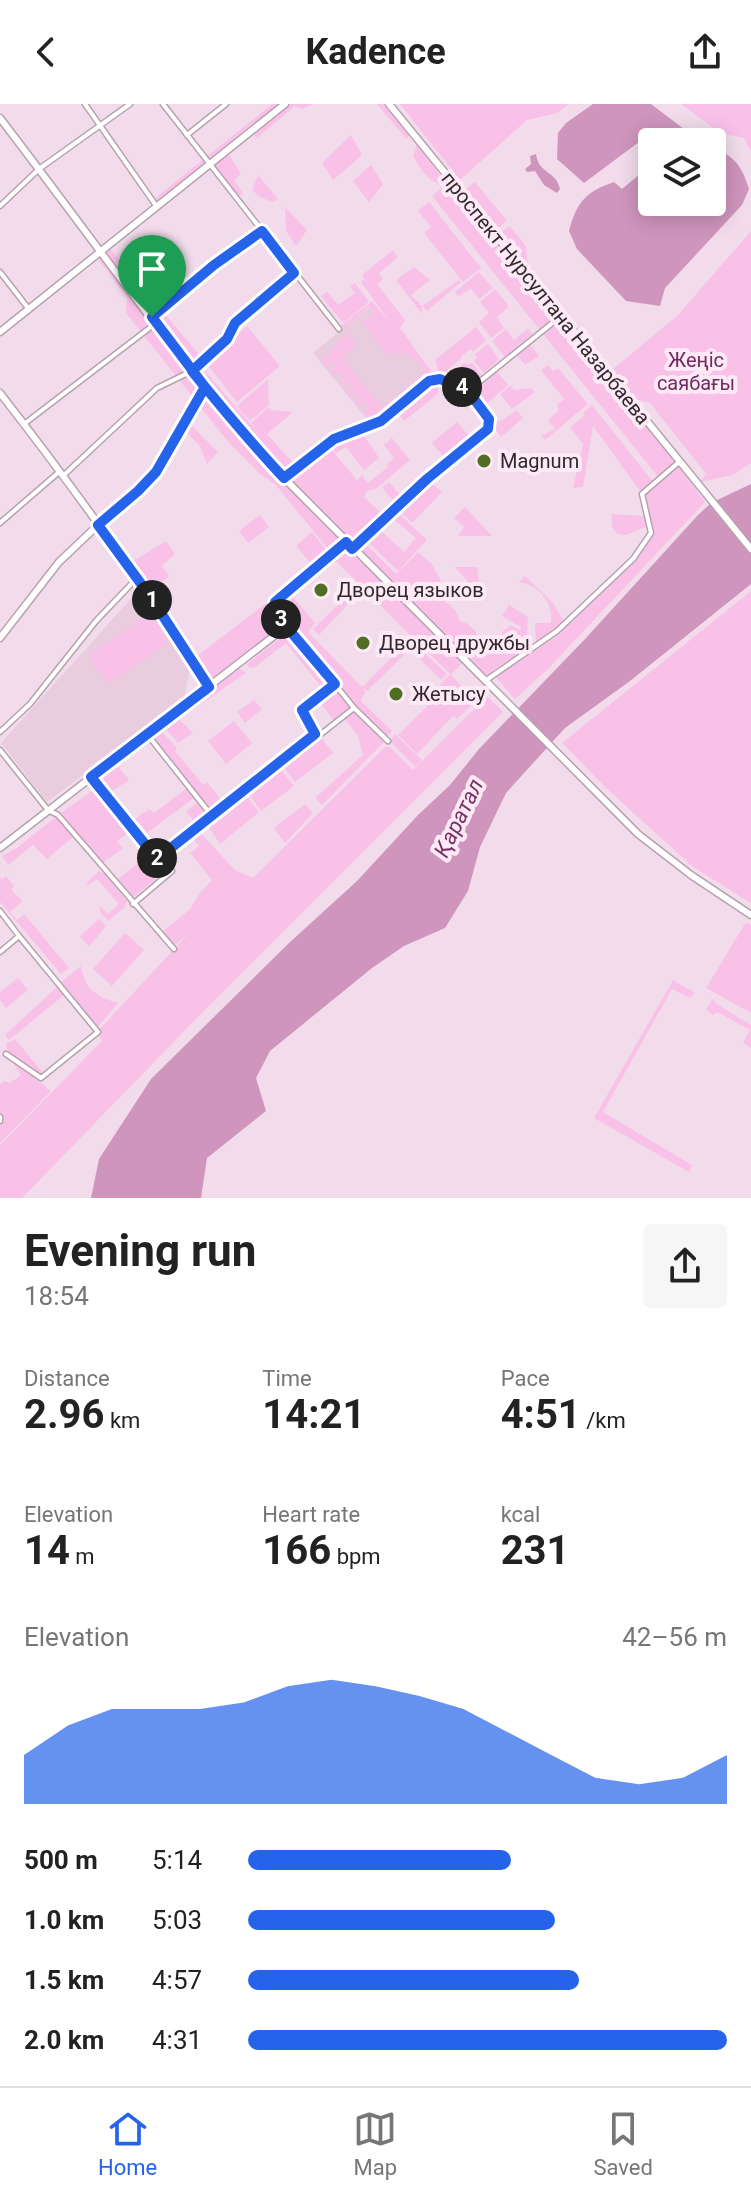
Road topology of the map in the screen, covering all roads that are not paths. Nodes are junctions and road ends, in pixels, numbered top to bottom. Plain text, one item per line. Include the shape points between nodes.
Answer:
1 (85, 104) edge
2 (130, 104) edge
3 (163, 104) edge
4 (226, 104) edge
5 (285, 104) edge
6 (389, 104) edge
7 (0, 118) edge
8 (101, 127) junction
9 (187, 135) junction
10 (210, 165) junction
11 (39, 169) junction
12 (0, 206) edge
13 (157, 207) junction
14 (262, 231) junction
15 (101, 252) junction
16 (0, 272) edge
17 (294, 273) junction
18 (28, 308) junction
19 (561, 316) junction
20 (154, 320) junction
21 (339, 329) dead end
22 (0, 332) edge
23 (192, 371) junction
24 (205, 387) junction
25 (468, 391) junction
26 (0, 393) edge
27 (24, 424) junction
28 (679, 462) junction
29 (62, 472) junction
30 (284, 478) junction
31 (0, 523) edge
32 (98, 525) junction
33 (346, 542) junction
34 (352, 549) junction
35 (751, 549) edge
36 (137, 578) junction
37 (284, 626) junction
38 (0, 638) edge
39 (485, 681) junction
40 (335, 684) junction
41 (209, 687) junction
42 (354, 708) junction
43 (0, 732) edge
44 (147, 734) junction
45 (315, 734) junction
46 (388, 741) dead end
47 (0, 750) edge
48 (91, 777) junction
49 (48, 810) junction
50 (218, 811) junction
51 (0, 848) edge
52 (161, 856) junction
53 (133, 904) junction
54 (0, 911) edge
55 (751, 915) edge
56 (19, 936) junction
57 (174, 949) dead end
58 (0, 952) edge
59 (6, 1054) dead end

1 - 8 street
2 - 8 street
3 - 9 street
4 - 9 street
5 - 10 main road
6 - 19 main road, проспект Нурсултана Назарбаева
7 - 11 main road
8 - 11 street
8 - 13 street
9 - 10 street
10 - 13 main road
10 - 14 street
11 - 12 street
11 - 15 main road
13 - 15 main road
14 - 17 street
14 - 20 street via 214,265
15 - 18 main road
15 - 20 main road
16 - 18 street
17 - 21 street
17 - 23 street via 235,323 227,339
18 - 22 main road
19 - 25 street
19 - 28 main road, проспект Нурсултана Назарбаева
20 - 23 main road
20 - 27 street
23 - 24 main road
23 - 29 street via 157,388
24 - 30 main road
24 - 32 street via 156,472
25 - 30 street via 440,379 429,381 381,421 334,439
25 - 34 street via 489,419 488,429
26 - 27 main road
27 - 29 main road
28 - 35 main road, проспект Нурсултана Назарбаева
28 - 39 street via 642,494 651,533 633,559 557,631
29 - 31 street
29 - 32 main road
30 - 33 main road
32 - 36 main road
32 - 38 main road via 59,562
33 - 34 main road
33 - 37 main road via 275,602 274,612
34 - 39 main road
36 - 41 main road
36 - 43 street
37 - 40 street
37 - 41 main road
39 - 55 main road via 638,834
40 - 42 street
40 - 45 street via 302,710
41 - 44 main road
42 - 45 street
42 - 46 street
44 - 48 main road
44 - 50 street via 208,811
45 - 50 street
47 - 49 street
48 - 49 main road
48 - 52 street via 157,859
49 - 51 main road
49 - 53 street via 58,815
50 - 52 street
52 - 53 street via 172,871
53 - 57 street
54 - 56 street
56 - 58 street
56 - 59 street via 98,1032 41,1078

